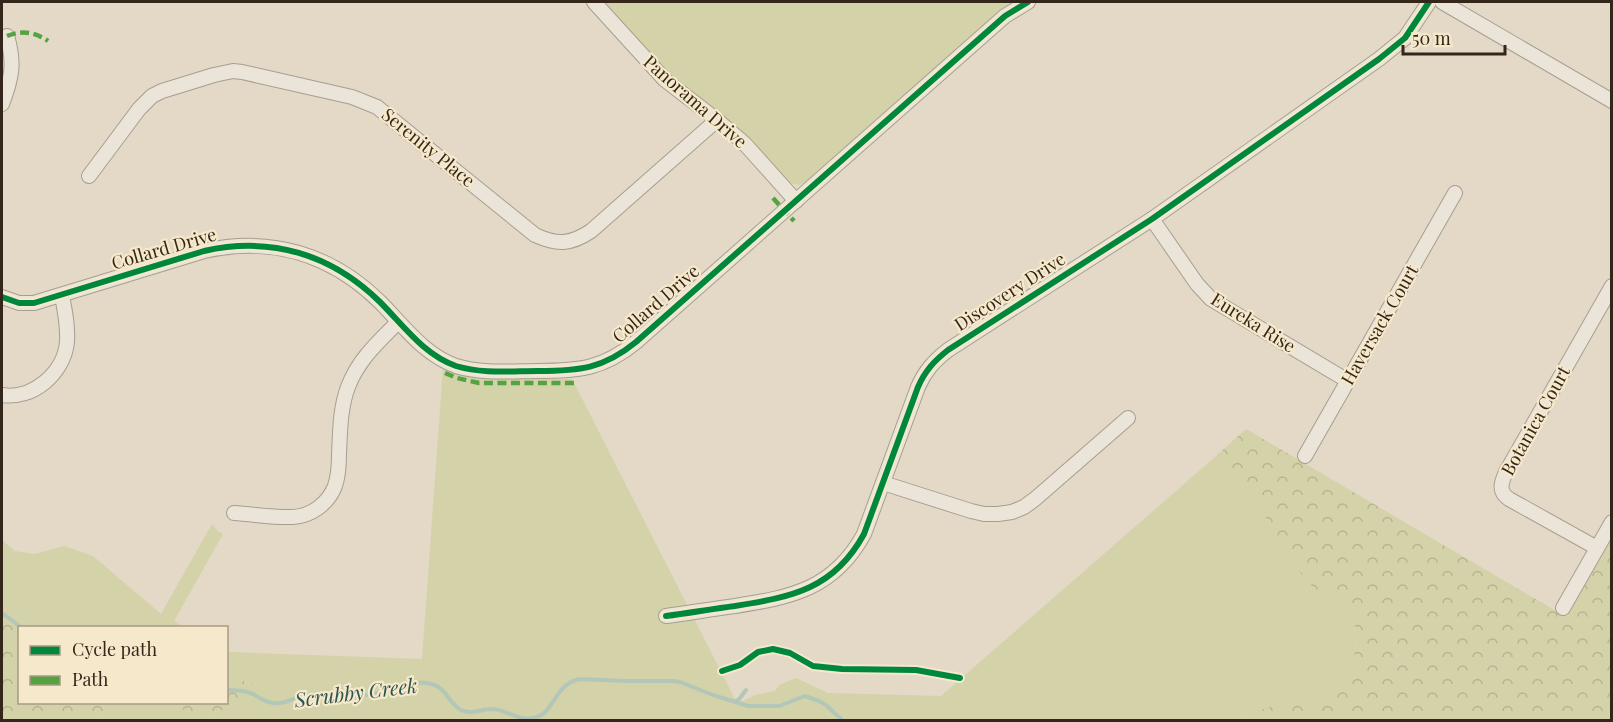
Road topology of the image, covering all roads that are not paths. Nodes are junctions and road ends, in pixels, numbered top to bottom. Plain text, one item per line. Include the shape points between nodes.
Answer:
1 (594, 2) edge
2 (1028, 2) edge
3 (1429, 2) edge
4 (1442, 2) edge
5 (3, 34) edge
6 (1611, 100) edge
7 (2, 104) edge
8 (717, 120) junction
9 (89, 176) dead end
10 (1455, 193) dead end
11 (796, 201) junction
12 (1152, 219) junction
13 (1611, 286) edge
14 (62, 296) junction
15 (2, 297) edge
16 (398, 322) junction
17 (1348, 381) junction
18 (2, 395) edge
19 (1128, 418) dead end
20 (1305, 456) dead end
21 (883, 483) junction
22 (234, 513) dead end
23 (1611, 522) edge
24 (1597, 548) junction
25 (1563, 608) dead end
26 (666, 616) dead end

1 - 8 street, Panorama Drive via 665,80
2 - 11 street, Collard Drive via 1005,16
3 - 12 street, Discovery Drive via 1395,47
4 - 6 street
5 - 7 street via 12,65
8 - 9 street, Serenity Place via 591,231 563,242 535,235 378,107 352,97 242,72 214,75 152,96
8 - 11 street, Panorama Drive via 744,143
10 - 17 street, Haversack Court
11 - 16 street, Collard Drive via 630,348 590,368 474,370 456,366 427,349
12 - 17 street, Eureka Rise via 1211,299
12 - 21 street, Discovery Drive via 930,365 918,387
13 - 24 street, Botanica Court via 1506,472 1501,489 1509,499
14 - 15 street, Collard Drive via 34,303
14 - 16 street, Collard Drive via 204,251 250,245 275,247 321,261 360,285
14 - 18 street via 67,345 53,374 26,393
16 - 22 street via 361,362 347,388 335,487 328,500 316,510 292,517
17 - 20 street, Haversack Court
19 - 21 street via 1035,499 1012,512 971,511
21 - 26 street, Discovery Drive via 856,548 822,581 761,602
23 - 24 street
24 - 25 street

